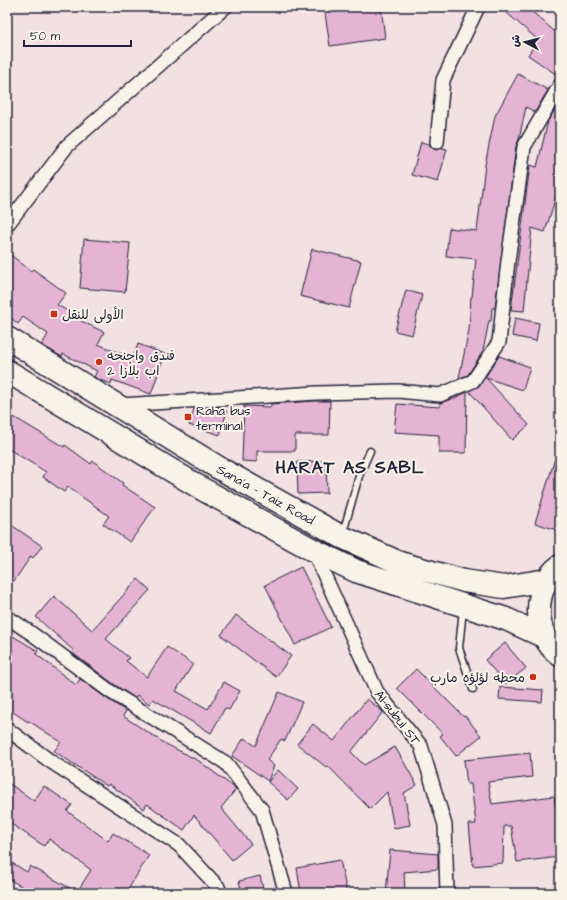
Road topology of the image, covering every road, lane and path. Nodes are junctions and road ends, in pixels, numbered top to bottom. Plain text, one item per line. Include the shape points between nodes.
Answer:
1 (226, 7) edge
2 (478, 7) edge
3 (560, 85) edge
4 (437, 142) dead end
5 (7, 226) edge
6 (7, 338) edge
7 (7, 371) edge
8 (118, 406) junction
9 (370, 451) dead end
10 (342, 537) junction
11 (313, 550) junction
12 (554, 573) edge
13 (464, 606) junction
14 (7, 617) edge
15 (545, 637) junction
16 (560, 655) edge
17 (473, 689) dead end
18 (7, 729) edge
19 (220, 893) edge
20 (286, 893) edge
21 (447, 893) edge

1 - 5 street via 67,146
2 - 4 street via 443,80
3 - 8 street via 524,147 498,342 473,381 440,395 398,391 317,393
6 - 8 highway, Sana'a - Taiz Road
7 - 11 highway, Sana'a - Taiz Road via 204,490
8 - 10 highway, Sana'a - Taiz Road via 219,468
9 - 10 lane via 359,476
10 - 12 highway, Sana'a - Taiz Road via 400,563 464,581 504,588
11 - 13 highway, Sana'a - Taiz Road via 356,571
11 - 21 street, Al-subul ST via 377,692 421,746 445,825
12 - 15 highway via 540,599 539,620
13 - 15 highway, Sana'a - Taiz Road via 506,619
13 - 17 lane via 459,648
14 - 20 street via 111,692 226,763 262,810
15 - 16 highway
18 - 19 street via 50,762 179,846 218,887

